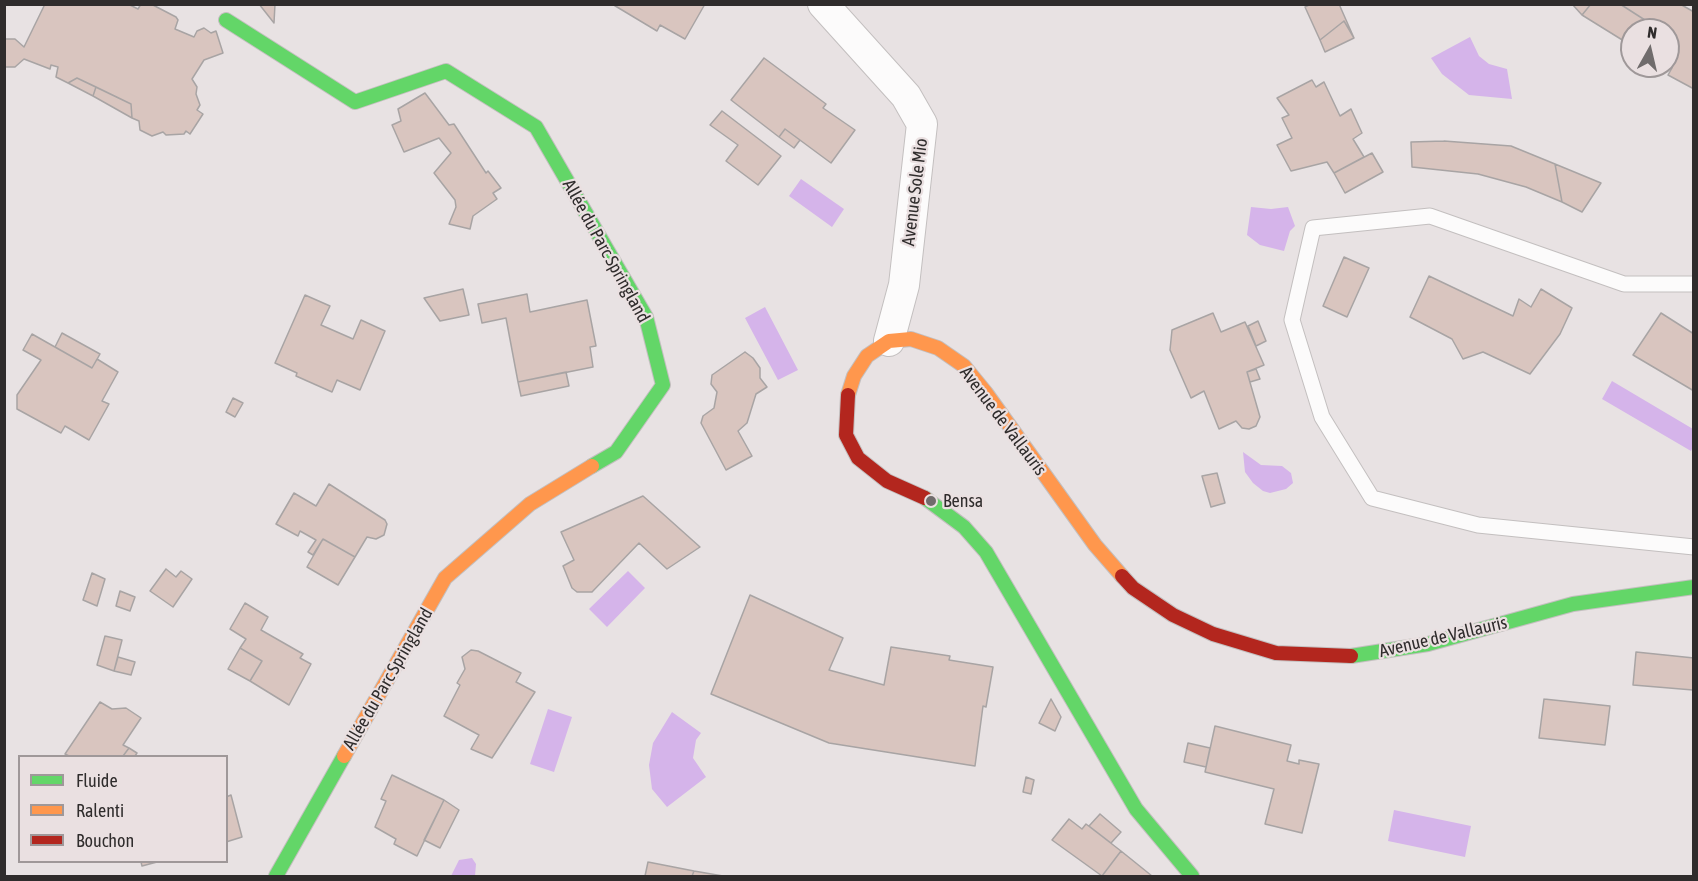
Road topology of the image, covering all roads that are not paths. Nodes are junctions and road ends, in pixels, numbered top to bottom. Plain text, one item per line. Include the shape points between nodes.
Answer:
1 (823, 4) edge
2 (226, 20) dead end
3 (1694, 284) edge
4 (889, 341) junction
5 (1694, 547) edge
6 (1694, 587) edge
7 (276, 876) edge
8 (1192, 876) edge

1 - 4 street, Avenue Sole Mio via 906,96 922,124 904,285
2 - 7 main road, Allée du Parc Springland via 355,102 446,71 536,127 646,318 663,385 616,452 530,504 445,578
3 - 5 lane via 1624,284 1430,216 1313,228 1292,320 1322,417 1372,498 1478,525
4 - 6 main road, Avenue de Vallauris via 911,339 938,348 964,366 1095,544 1133,588 1173,615 1213,634 1276,653 1346,657 1428,644 1573,604
4 - 8 main road via 867,356 854,376 846,401 846,435 858,458 887,481 931,501 986,552 1136,809

